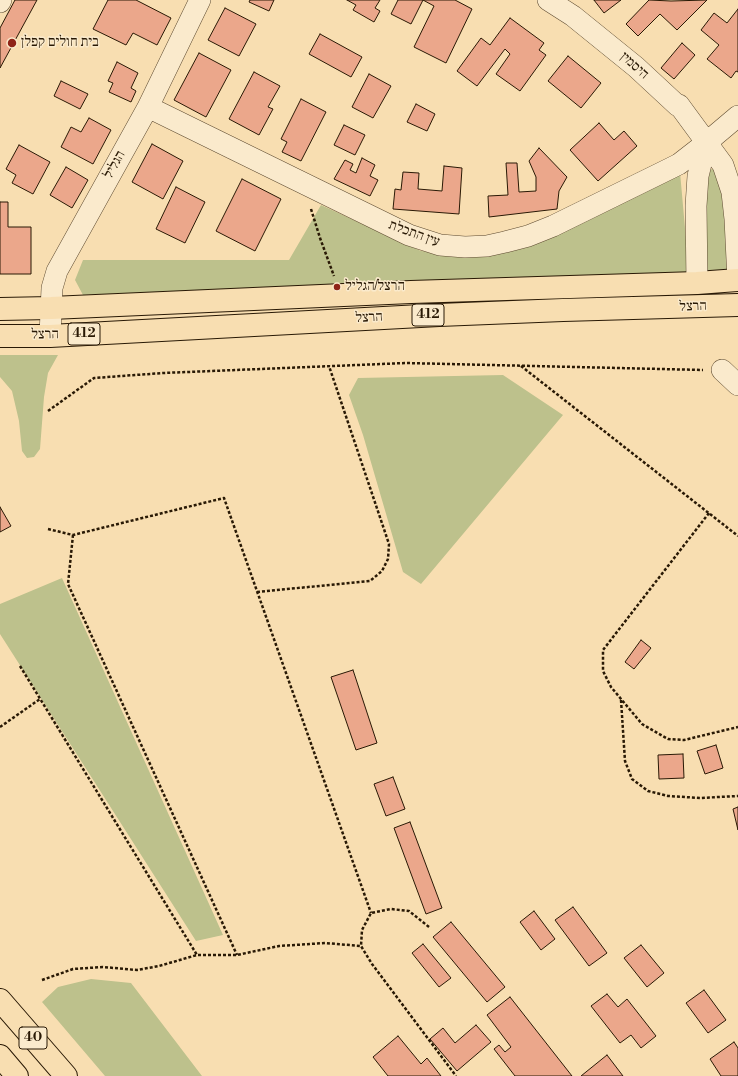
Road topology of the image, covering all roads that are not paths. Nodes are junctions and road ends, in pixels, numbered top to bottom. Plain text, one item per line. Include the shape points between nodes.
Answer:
1 (200, 0) edge
2 (548, 0) edge
3 (148, 107) junction
4 (738, 116) edge
5 (706, 142) junction
6 (738, 280) edge
7 (698, 283) junction
8 (738, 305) edge
9 (51, 308) junction
10 (0, 309) edge
11 (0, 336) edge
12 (50, 336) junction
13 (722, 370) road end
14 (738, 384) edge
15 (0, 1000) edge
16 (0, 1056) edge
17 (17, 1076) edge
18 (66, 1076) edge

1 - 3 street, הגליל
2 - 5 street, היסמין via 573,16 636,67 678,106 679,104
3 - 5 street, עין התכלת via 409,235 440,245 466,247 487,246 528,236 553,226 671,168
3 - 9 street, הגליל via 57,271 52,288
4 - 5 street, עין התכלת
5 - 6 street, היסמין via 723,165 732,192
5 - 7 street via 698,176 696,206
6 - 7 main road, הרצל / 412
7 - 9 main road, הרצל / 412
8 - 12 main road, הרצל / 412 via 439,315
9 - 10 main road, הרצל / 412
9 - 12 street, הגליל
11 - 12 main road, הרצל / 412
13 - 14 street
15 - 18 main road, 40
16 - 17 main road, 40

